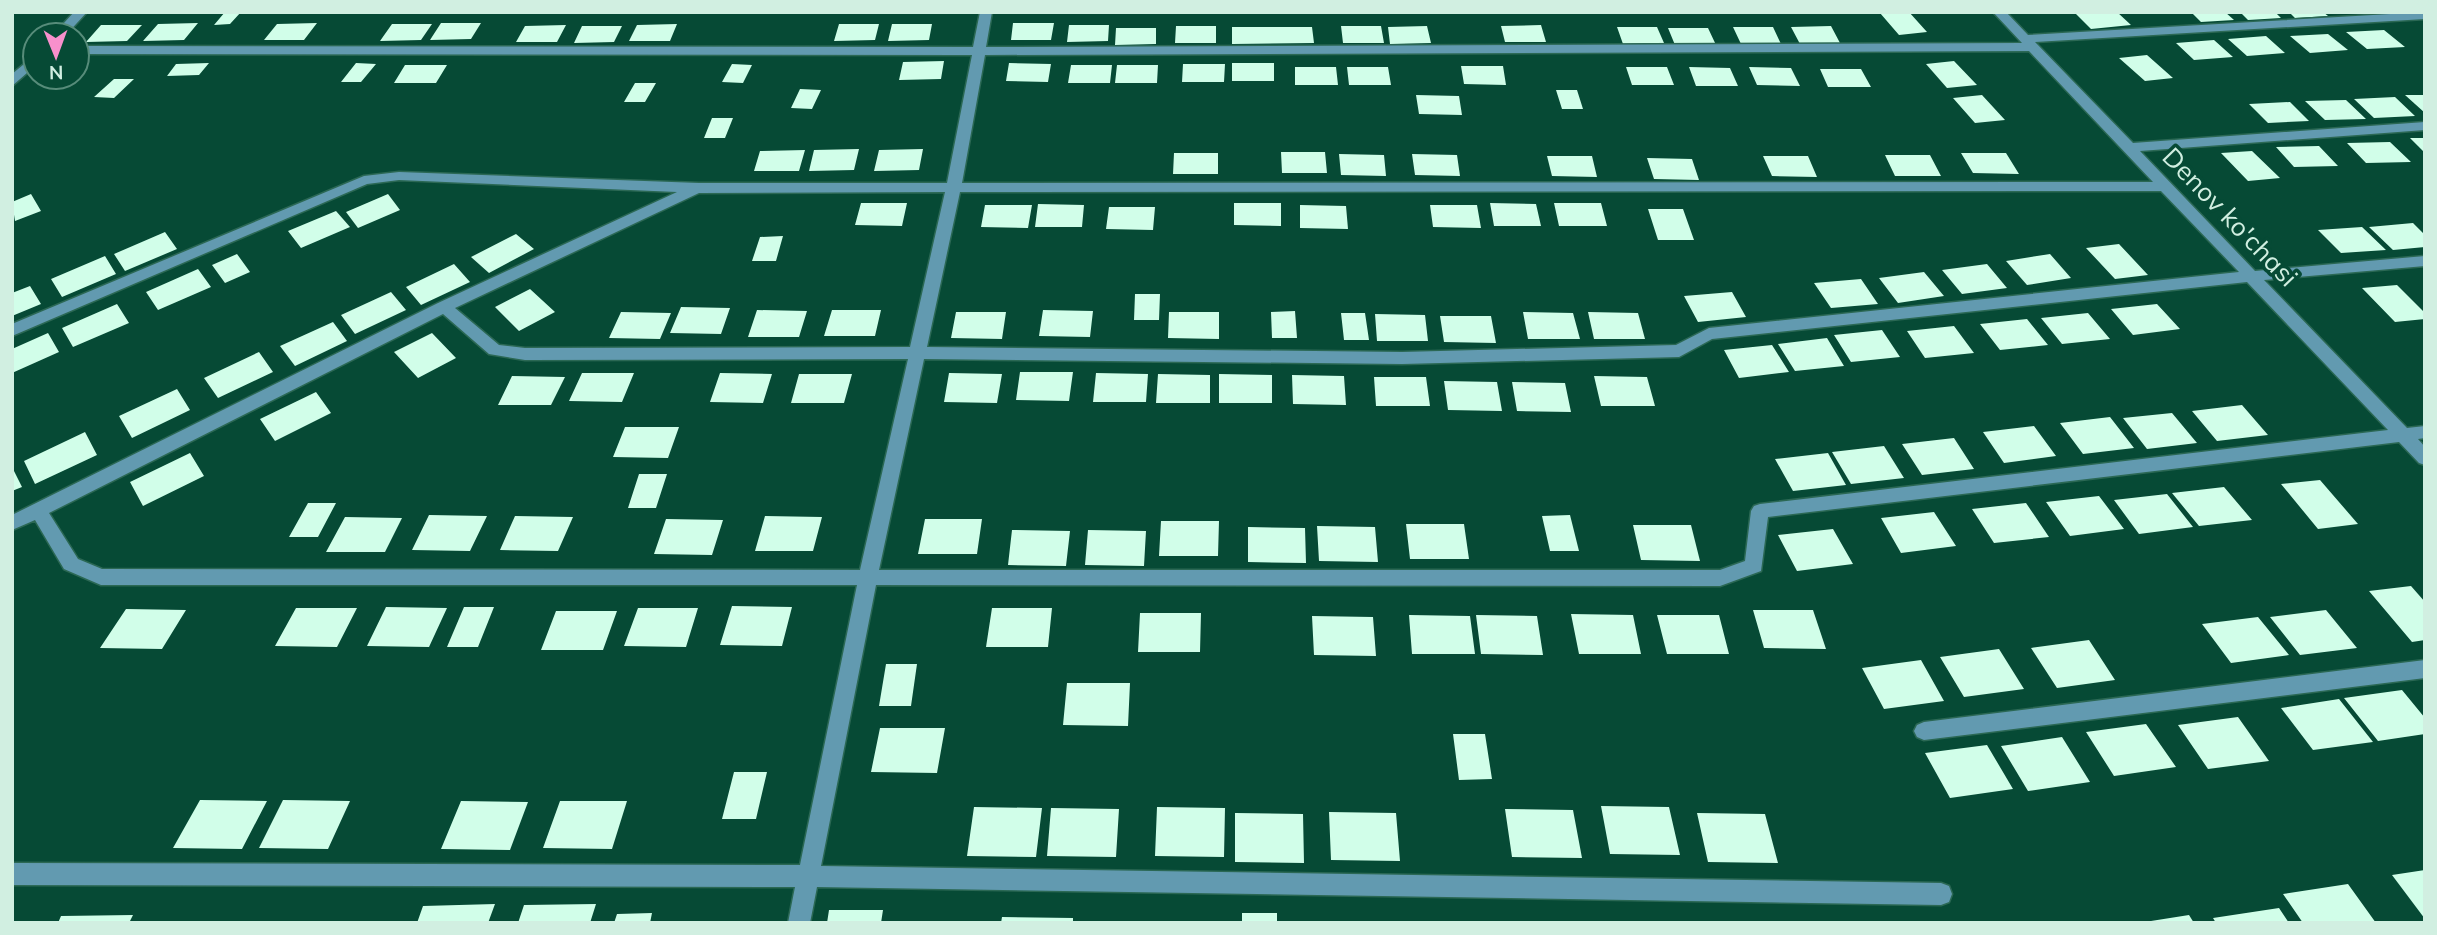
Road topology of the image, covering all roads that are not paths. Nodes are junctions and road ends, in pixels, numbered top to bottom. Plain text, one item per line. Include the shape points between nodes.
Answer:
1 (986, 12) edge
2 (1999, 12) edge
3 (2425, 15) edge
4 (2028, 43) junction
5 (979, 49) junction
6 (91, 50) edge
7 (2425, 126) edge
8 (2129, 148) junction
9 (954, 185) junction
10 (2166, 186) junction
11 (699, 188) junction
12 (2425, 261) edge
13 (2252, 276) junction
14 (444, 307) junction
15 (12, 330) edge
16 (915, 353) junction
17 (2425, 432) edge
18 (2403, 434) junction
19 (2425, 458) edge
20 (38, 510) junction
21 (12, 523) edge
22 (867, 578) junction
23 (2425, 669) edge
24 (1924, 731) dead end
25 (12, 874) edge
26 (809, 876) junction
27 (1941, 894) dead end
28 (799, 923) edge

1 - 5 street
2 - 4 street, Denov ko'chasi
3 - 4 street
4 - 5 street via 1579,52
4 - 8 street, Denov ko'chasi
5 - 6 street
5 - 9 street
7 - 8 street
8 - 10 street, Denov ko'chasi
9 - 10 street
9 - 11 street
9 - 16 street
10 - 13 street, Denov ko'chasi
11 - 14 street
11 - 15 street via 399,176 364,180
12 - 13 street
13 - 16 street via 1709,334 1679,351 1402,358
13 - 18 street, Denov ko'chasi
14 - 16 street via 495,350 525,355
14 - 20 street
16 - 22 street
17 - 18 street
18 - 19 street, Denov ko'chasi
18 - 22 street via 1760,511 1754,566 1720,578
20 - 21 street
20 - 22 street via 71,564 101,578
22 - 26 street
23 - 24 street
25 - 26 street
26 - 27 street
26 - 28 street

